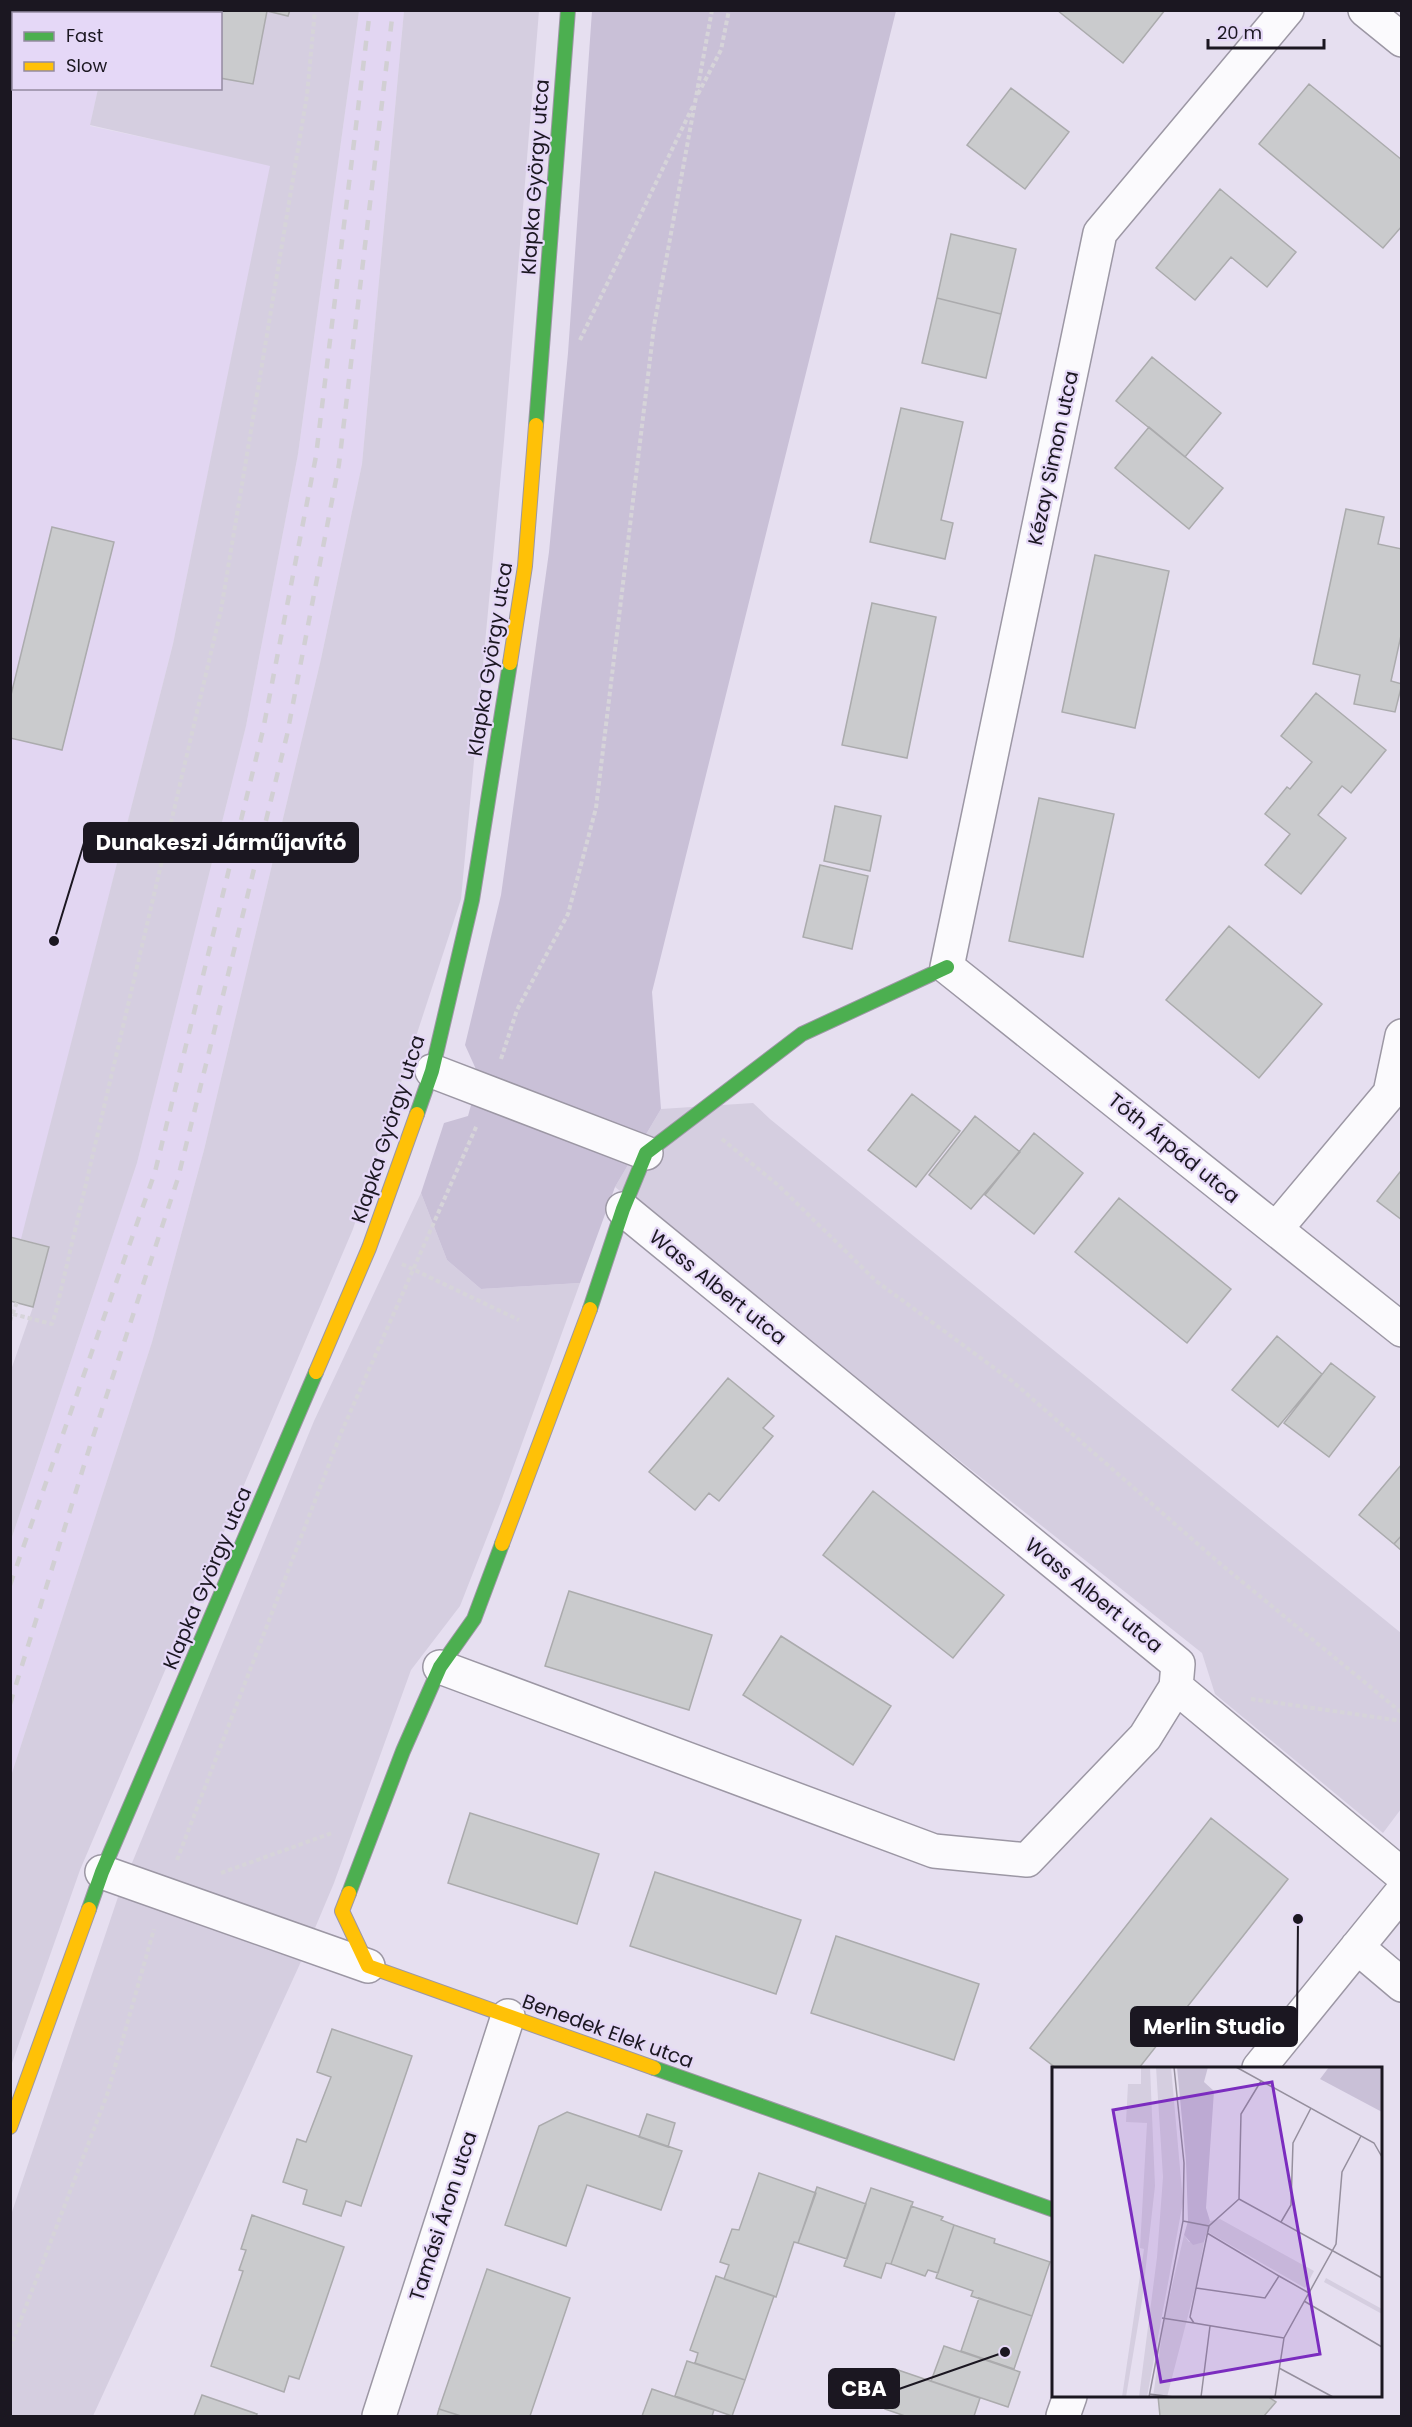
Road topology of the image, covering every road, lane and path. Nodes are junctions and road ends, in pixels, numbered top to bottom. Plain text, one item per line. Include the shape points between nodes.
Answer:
1 (315, 10) edge
2 (568, 10) edge
3 (729, 10) edge
4 (1287, 10) edge
5 (1365, 10) edge
6 (1401, 40) edge
7 (577, 344) dead end
8 (946, 967) junction
9 (1401, 1036) edge
10 (432, 1071) junction
11 (694, 1116) junction
12 (646, 1153) junction
13 (623, 1209) junction
14 (1276, 1229) junction
15 (369, 1248) junction
16 (16, 1302) dead end
17 (13, 1314) junction
18 (519, 1320) dead end
19 (10, 1321) edge
20 (1401, 1330) edge
21 (440, 1667) junction
22 (1176, 1687) junction
23 (1245, 1698) dead end
24 (1401, 1713) edge
25 (1401, 1721) edge
26 (378, 1816) junction
27 (102, 1872) junction
28 (220, 1874) dead end
29 (1401, 1875) edge
30 (1401, 1892) edge
31 (1357, 1947) junction
32 (368, 1966) junction
33 (1401, 1985) edge
34 (508, 2016) junction
35 (1260, 2067) edge
36 (10, 2127) edge
37 (1052, 2210) edge
38 (1070, 2397) edge
39 (379, 2416) edge
40 (1063, 2416) edge

1 - 17 path via 307,95 221,610 56,1311 52,1324
2 - 10 street, Klapka György utca via 525,566 472,900
3 - 7 path via 721,50
4 - 8 street, Kézay Simon utca via 1100,233
5 - 6 street
8 - 11 street via 802,1034
8 - 14 street, Tóth Árpád utca
9 - 14 street via 1390,1092
10 - 12 street
10 - 15 street, Klapka György utca
11 - 12 street
11 - 24 path via 779,1186 876,1281 1012,1380 1216,1561
12 - 13 street
13 - 21 street via 581,1336 474,1619
13 - 22 street, Wass Albert utca via 1178,1664
14 - 20 street, Tóth Árpád utca
15 - 18 path
15 - 27 street, Klapka György utca
16 - 17 path
17 - 19 path
21 - 22 street via 934,1851 1027,1860 1145,1737
21 - 26 street
22 - 29 street
23 - 25 path
26 - 28 path
26 - 32 street via 342,1911
27 - 32 street
27 - 36 street, Klapka György utca
30 - 31 street
31 - 33 street
31 - 35 street
32 - 34 street, Benedek Elek utca
34 - 37 street, Benedek Elek utca
34 - 39 street, Tamási Áron utca
38 - 40 street

